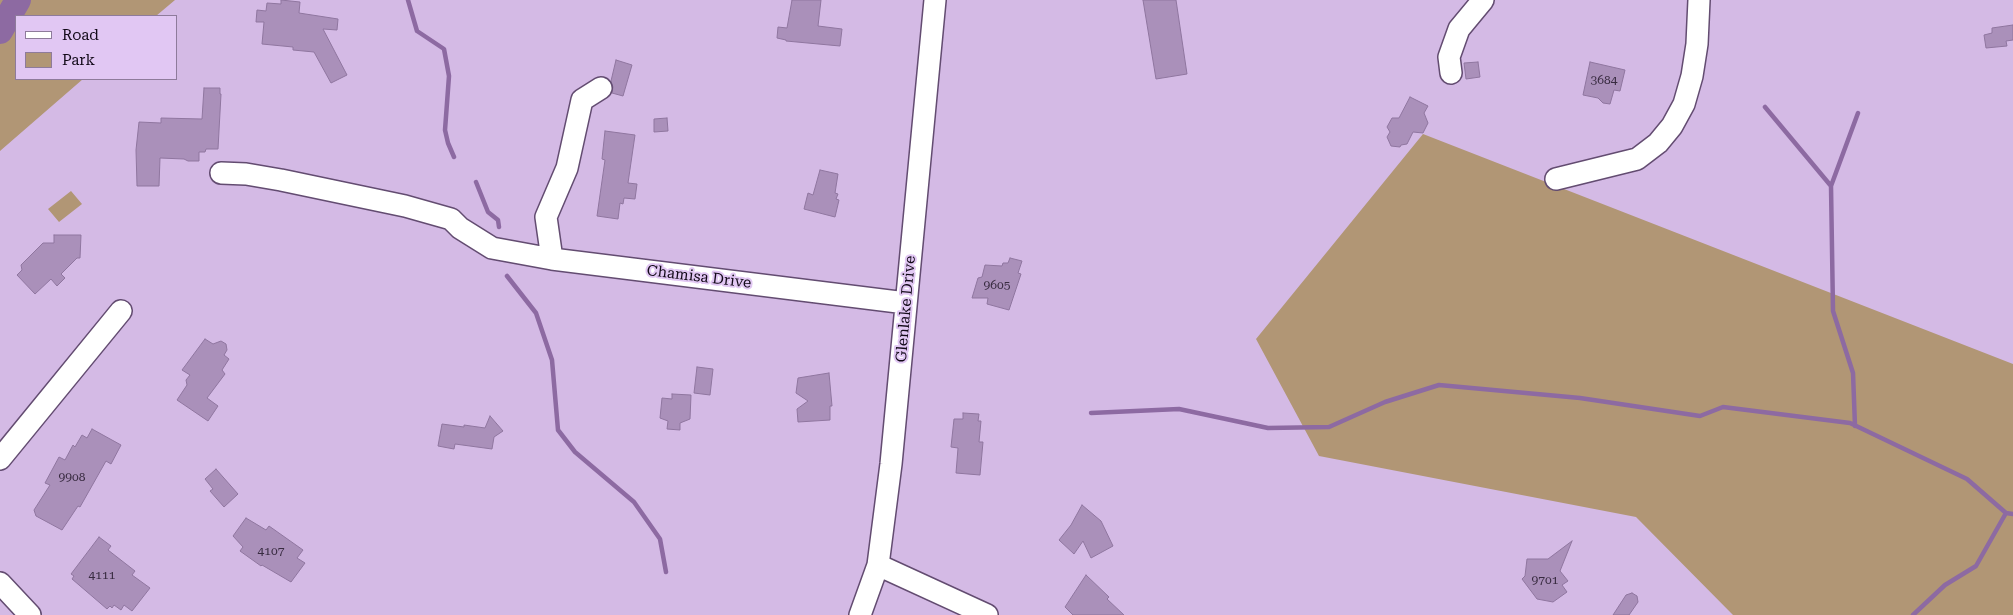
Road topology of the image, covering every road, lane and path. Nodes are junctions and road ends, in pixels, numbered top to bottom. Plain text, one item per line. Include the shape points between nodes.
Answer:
1 (935, 0) edge
2 (1483, 0) edge
3 (1698, 0) edge
4 (1451, 73) dead end
5 (600, 88) dead end
6 (221, 173) dead end
7 (1556, 180) dead end
8 (552, 259) junction
9 (906, 303) junction
10 (121, 311) dead end
11 (0, 459) edge
12 (878, 565) junction
13 (0, 583) edge
14 (30, 615) edge
15 (860, 615) edge
16 (987, 615) edge

1 - 9 street, Glenlake Drive
2 - 4 street via 1459,29 1449,57
3 - 7 street via 1692,76 1684,104 1672,126 1658,143 1637,159
5 - 8 street via 582,100 567,168 546,217
6 - 8 street, Chamisa Drive via 281,180 405,206 451,220 492,248
8 - 9 street, Chamisa Drive
9 - 12 street, Glenlake Drive
10 - 11 street
12 - 15 street, Glenlake Drive
12 - 16 street
13 - 14 street

